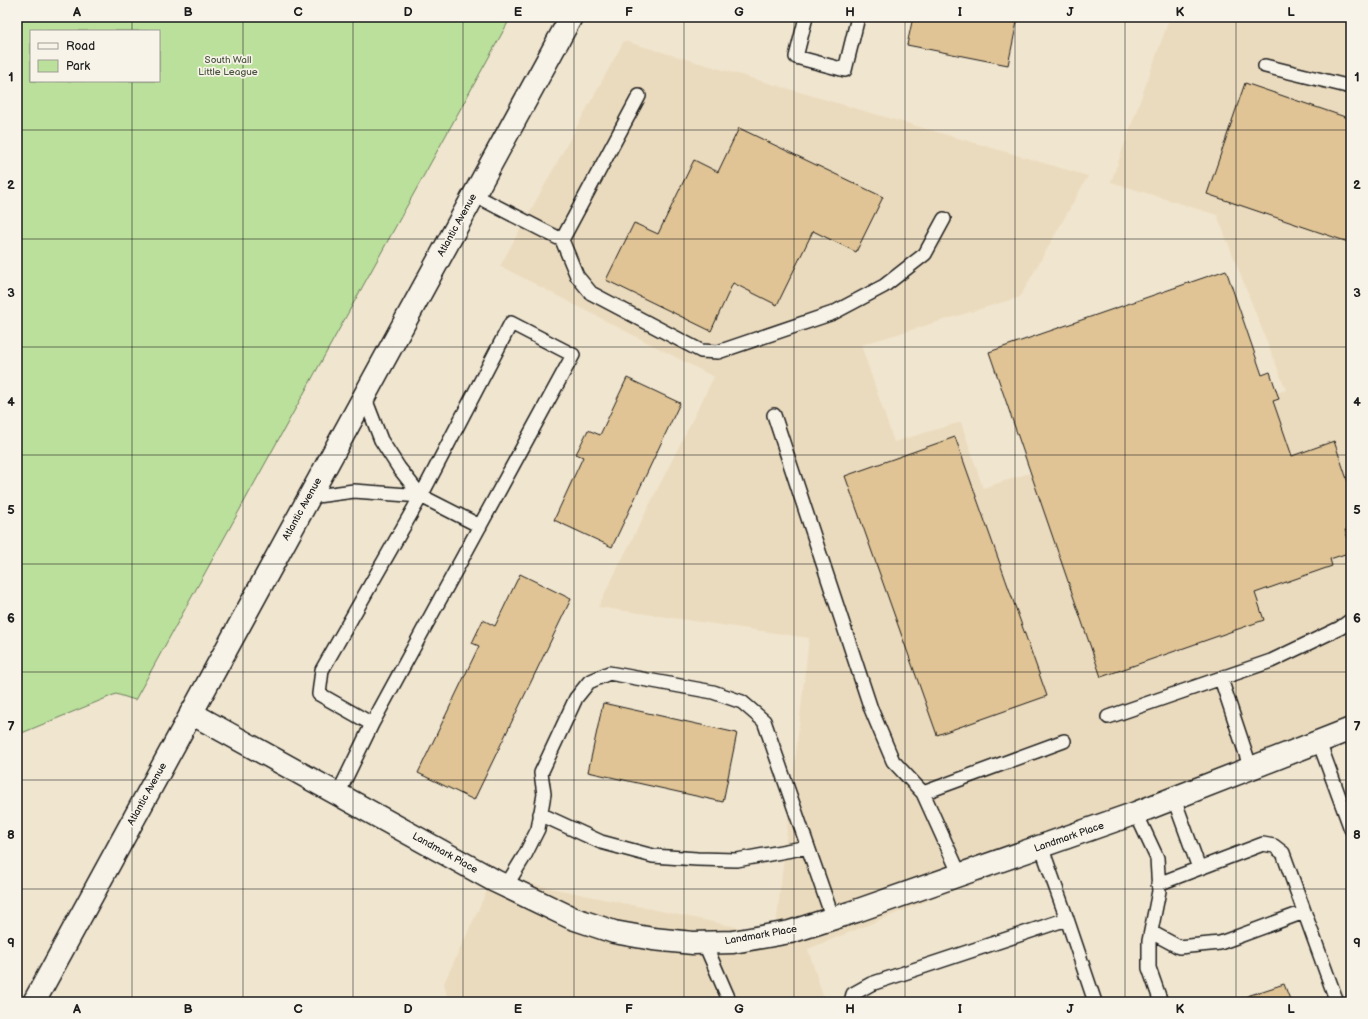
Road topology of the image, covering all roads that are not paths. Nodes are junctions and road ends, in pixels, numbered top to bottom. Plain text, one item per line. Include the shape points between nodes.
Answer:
1 (571, 17) edge
2 (806, 17) edge
3 (858, 17) edge
4 (1265, 66) dead end
5 (1351, 87) edge
6 (639, 96) dead end
7 (474, 195) junction
8 (944, 219) dead end
9 (562, 240) junction
10 (364, 396) junction
11 (774, 415) dead end
12 (421, 496) junction
13 (309, 497) junction
14 (480, 526) junction
15 (1351, 620) edge
16 (1221, 679) junction
17 (191, 713) junction
18 (1108, 717) dead end
19 (372, 724) junction
20 (1351, 729) edge
21 (1064, 741) dead end
22 (1319, 742) junction
23 (1251, 769) junction
24 (923, 793) junction
25 (338, 794) junction
26 (1174, 798) junction
27 (540, 814) junction
28 (1136, 814) junction
29 (1351, 828) edge
30 (1041, 846) junction
31 (808, 847) junction
32 (1199, 868) junction
33 (960, 875) junction
34 (1158, 884) junction
35 (506, 886) junction
36 (1304, 912) junction
37 (833, 919) junction
38 (1066, 919) junction
39 (1151, 932) junction
40 (704, 942) junction
41 (34, 1002) edge
42 (730, 1002) edge
43 (851, 1002) edge
44 (1095, 1002) edge
45 (1161, 1002) edge
46 (1338, 1002) edge

1 - 7 street, Atlantic Avenue
2 - 3 lane via 796,57 845,70
4 - 5 lane
6 - 9 lane
7 - 9 lane
7 - 10 street, Atlantic Avenue
8 - 9 lane via 925,254 884,286 833,313 718,352 702,351 591,293 577,276
10 - 12 lane via 381,440
10 - 13 street, Atlantic Avenue
11 - 24 lane via 871,709 893,761
12 - 13 lane via 354,491
12 - 14 lane
12 - 14 lane via 511,323 573,355
12 - 19 lane via 322,670 319,694
13 - 17 street, Atlantic Avenue
14 - 19 lane
15 - 16 lane via 1340,628 1271,661
16 - 18 lane
16 - 23 lane
17 - 25 street, Landmark Place
17 - 41 street, Atlantic Avenue
19 - 25 lane
20 - 22 street, Landmark Place
21 - 24 lane
22 - 23 street, Landmark Place
22 - 29 lane
23 - 26 street, Landmark Place
24 - 33 lane
25 - 35 street, Landmark Place
26 - 28 street, Landmark Place
26 - 32 lane
27 - 31 lane via 601,842 653,856 736,860
27 - 31 lane via 544,794 541,773 576,698 589,682 609,672 713,692 742,702 764,722
27 - 35 lane via 538,829
28 - 30 street, Landmark Place
28 - 34 lane via 1158,858
30 - 33 street, Landmark Place
30 - 38 lane
31 - 37 lane
32 - 34 lane
32 - 36 lane via 1263,844 1274,846 1282,853
33 - 37 street, Landmark Place
34 - 39 lane
35 - 40 street, Landmark Place via 572,918 614,932 653,939
36 - 39 lane via 1220,943 1179,947
36 - 46 lane
37 - 40 street, Landmark Place via 790,932 733,942
38 - 43 lane via 871,984 853,994
38 - 44 lane
39 - 45 lane via 1149,968
40 - 42 lane

